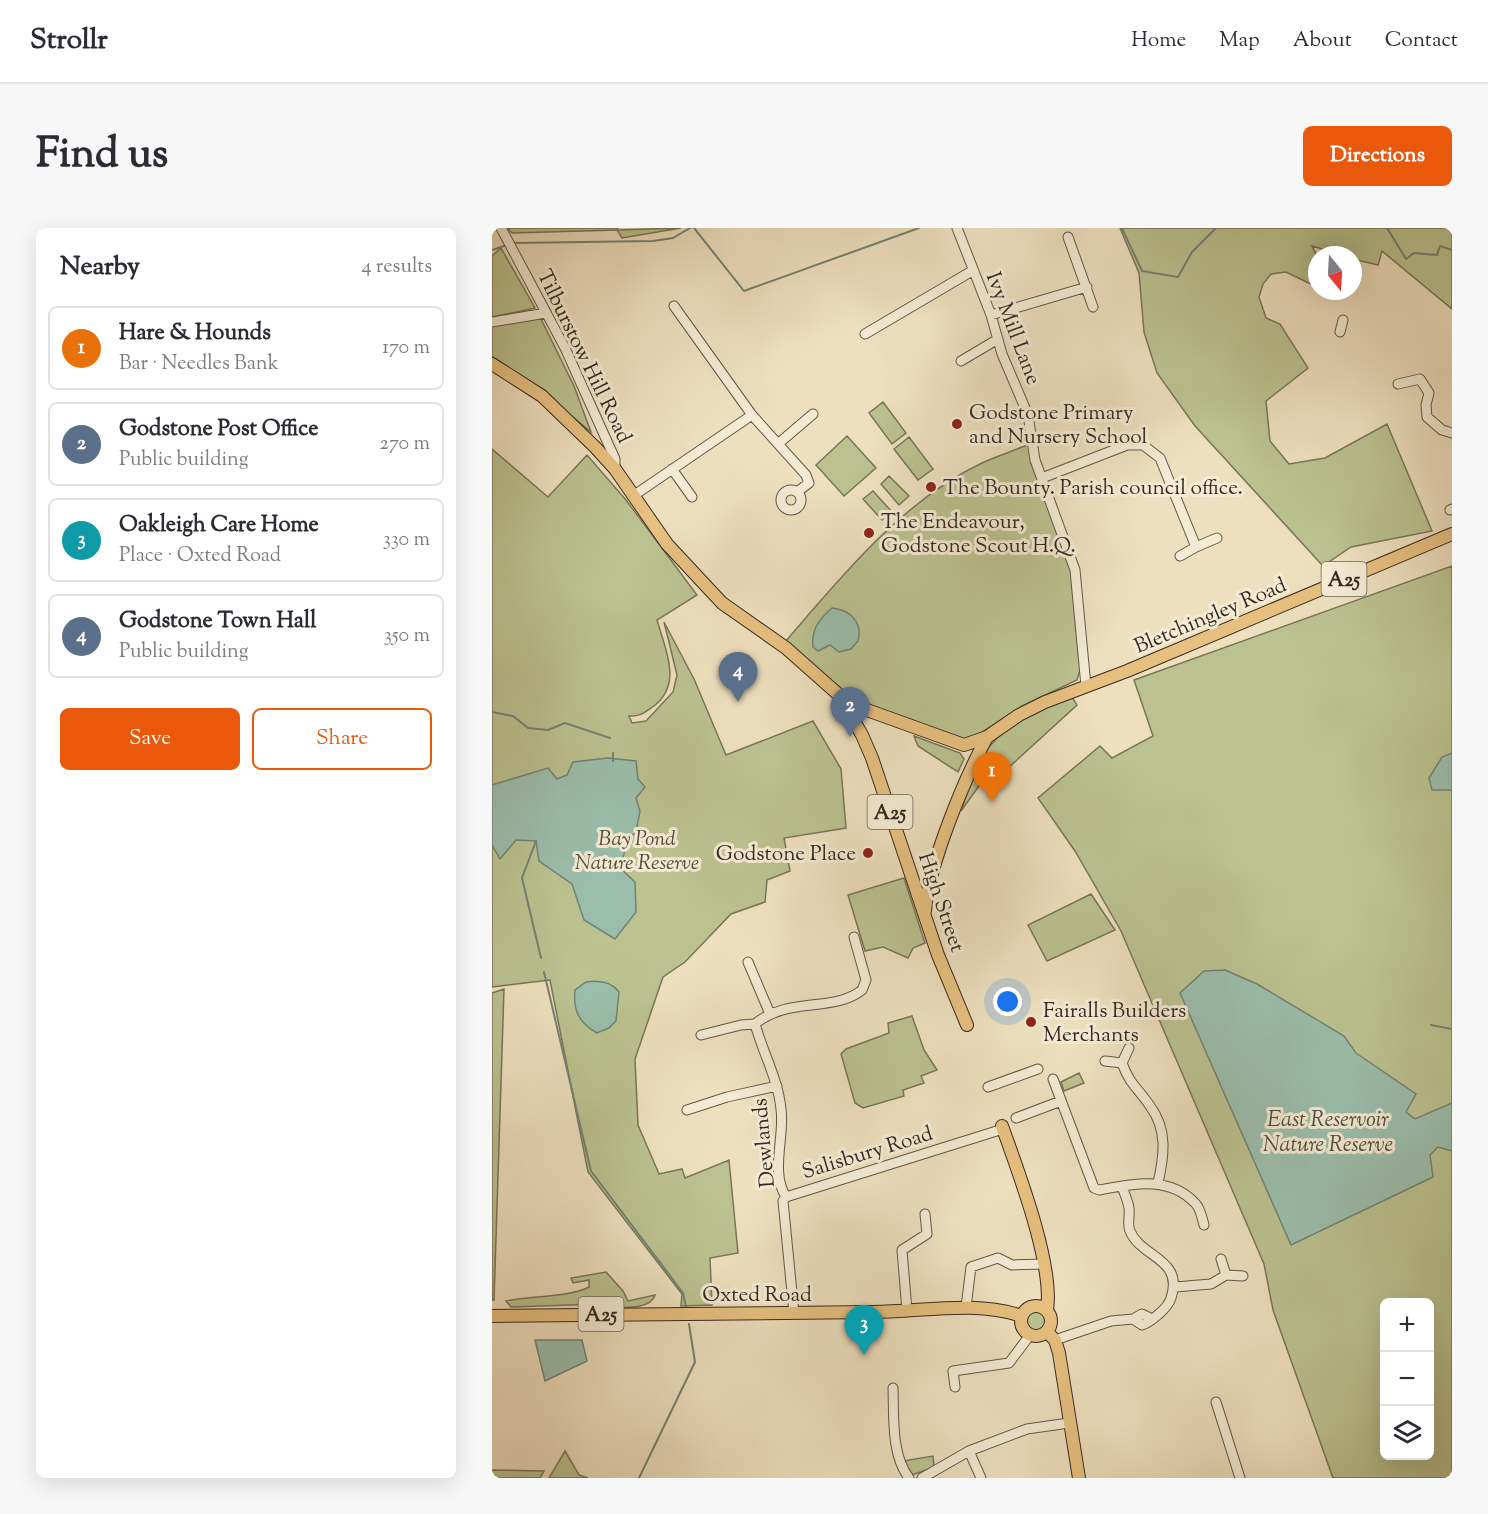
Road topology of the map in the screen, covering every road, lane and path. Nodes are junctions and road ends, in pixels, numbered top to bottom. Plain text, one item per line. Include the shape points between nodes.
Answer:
1 (501, 228) edge
2 (957, 228) edge
3 (1068, 237) dead end
4 (972, 271) junction
5 (1087, 286) junction
6 (674, 306) dead end
7 (1093, 307) dead end
8 (546, 312) junction
9 (991, 315) junction
10 (1343, 320) dead end
11 (492, 322) edge
12 (1340, 332) dead end
13 (865, 334) dead end
14 (998, 339) junction
15 (961, 361) dead end
16 (492, 364) edge
17 (1398, 384) dead end
18 (813, 414) dead end
19 (752, 415) junction
20 (1452, 433) edge
21 (779, 443) junction
22 (615, 469) junction
23 (672, 469) junction
24 (1042, 478) junction
25 (691, 491) dead end
26 (797, 492) dead end
27 (633, 496) junction
28 (1452, 534) edge
29 (1217, 538) dead end
30 (1196, 547) junction
31 (1180, 556) dead end
32 (1086, 686) junction
33 (839, 695) junction
34 (867, 710) junction
35 (856, 725) junction
36 (987, 737) junction
37 (964, 745) junction
38 (971, 769) junction
39 (913, 880) junction
40 (929, 884) junction
41 (925, 914) junction
42 (854, 937) dead end
43 (748, 962) dead end
44 (770, 1014) junction
45 (755, 1024) junction
46 (967, 1025) dead end
47 (701, 1035) dead end
48 (1128, 1048) dead end
49 (1105, 1061) dead end
50 (1122, 1063) junction
51 (1038, 1069) dead end
52 (1053, 1079) dead end
53 (777, 1086) junction
54 (987, 1087) dead end
55 (1061, 1101) junction
56 (687, 1110) dead end
57 (1016, 1118) dead end
58 (1002, 1127) joint
59 (1158, 1184) junction
60 (1122, 1186) junction
61 (786, 1197) junction
62 (925, 1214) dead end
63 (1204, 1225) dead end
64 (1221, 1259) dead end
65 (1043, 1264) junction
66 (1226, 1275) junction
67 (1243, 1276) dead end
68 (1175, 1287) junction
69 (966, 1307) junction
70 (1041, 1308) junction
71 (907, 1311) junction
72 (794, 1313) junction
73 (492, 1316) edge
74 (1022, 1316) junction
75 (1030, 1335) junction
76 (1051, 1336) junction
77 (955, 1387) dead end
78 (893, 1388) dead end
79 (1216, 1402) dead end
80 (1069, 1423) junction
81 (969, 1451) junction
82 (909, 1478) edge
83 (922, 1478) edge
84 (981, 1478) edge
85 (1079, 1478) edge
86 (1240, 1478) edge

1 - 8 street, Tilburstow Hill Road
2 - 4 street, Ivy Mill Lane
3 - 5 street
4 - 9 street, Ivy Mill Lane
4 - 13 street
5 - 7 street
5 - 9 street
6 - 19 street
8 - 11 street
8 - 22 street, Tilburstow Hill Road via 615,459
9 - 14 street, Ivy Mill Lane
10 - 12 street
14 - 15 street
14 - 24 street, Ivy Mill Lane via 1028,415 1031,448
16 - 22 main road via 542,396
17 - 20 street via 1420,379 1429,393 1427,417
18 - 21 street
19 - 21 street
19 - 23 street
21 - 26 street via 809,483
22 - 27 main road
23 - 25 street
23 - 27 street
24 - 30 street via 1127,445 1143,445 1160,458
24 - 32 street, Ivy Mill Lane via 1075,570
27 - 33 main road via 667,543 722,603 786,648
28 - 32 main road, Bletchingley Road / A25
29 - 30 street
30 - 31 street
32 - 36 main road, Bletchingley Road / A25 via 1019,715
33 - 34 main road
33 - 35 main road, High Street
34 - 35 main road
34 - 37 main road
35 - 39 main road, High Street / A25 via 872,758
36 - 37 main road, A25
36 - 38 main road
37 - 38 main road
38 - 40 main road
39 - 40 main road
39 - 41 main road, High Street / A25
40 - 41 main road
41 - 46 main road, High Street / A25
42 - 44 street via 866,980 862,990 844,999 789,1007
43 - 44 street
44 - 45 street
45 - 47 street
45 - 53 street, Dewlands
48 - 50 street
49 - 50 street
50 - 59 street via 1130,1083 1151,1106 1161,1126 1164,1152
51 - 54 street
52 - 55 street
53 - 56 street, Dewlands
53 - 61 street, Dewlands via 782,1111 779,1157
55 - 57 street
55 - 60 street via 1092,1186 1099,1190
58 - 61 street, Salisbury Road
58 - 65 main road
59 - 60 street via 1136,1182
59 - 63 street via 1177,1190 1196,1203
60 - 68 street via 1129,1206 1129,1230 1170,1270
61 - 72 street, Salisbury Road via 783,1201
62 - 71 street via 926,1236 902,1251
64 - 66 street
65 - 69 street via 1012,1265 998,1258 971,1267
65 - 70 main road via 1049,1294
66 - 67 street
66 - 68 street via 1211,1284
68 - 76 street via 1169,1305 1142,1325 1133,1319 1111,1321
69 - 71 main road, Oxted Road / A25
69 - 74 main road, Oxted Road / A25
70 - 74 main road via 1028,1308
70 - 76 main road via 1051,1319
71 - 72 main road, Oxted Road / A25
72 - 73 main road, Oxted Road / A25
74 - 75 main road via 1022,1326
75 - 76 main road
75 - 77 street via 1010,1363 953,1371
76 - 80 main road via 1062,1371
78 - 82 street via 898,1453
79 - 86 street
80 - 81 street via 1027,1429
80 - 85 main road
81 - 83 street
81 - 84 street

